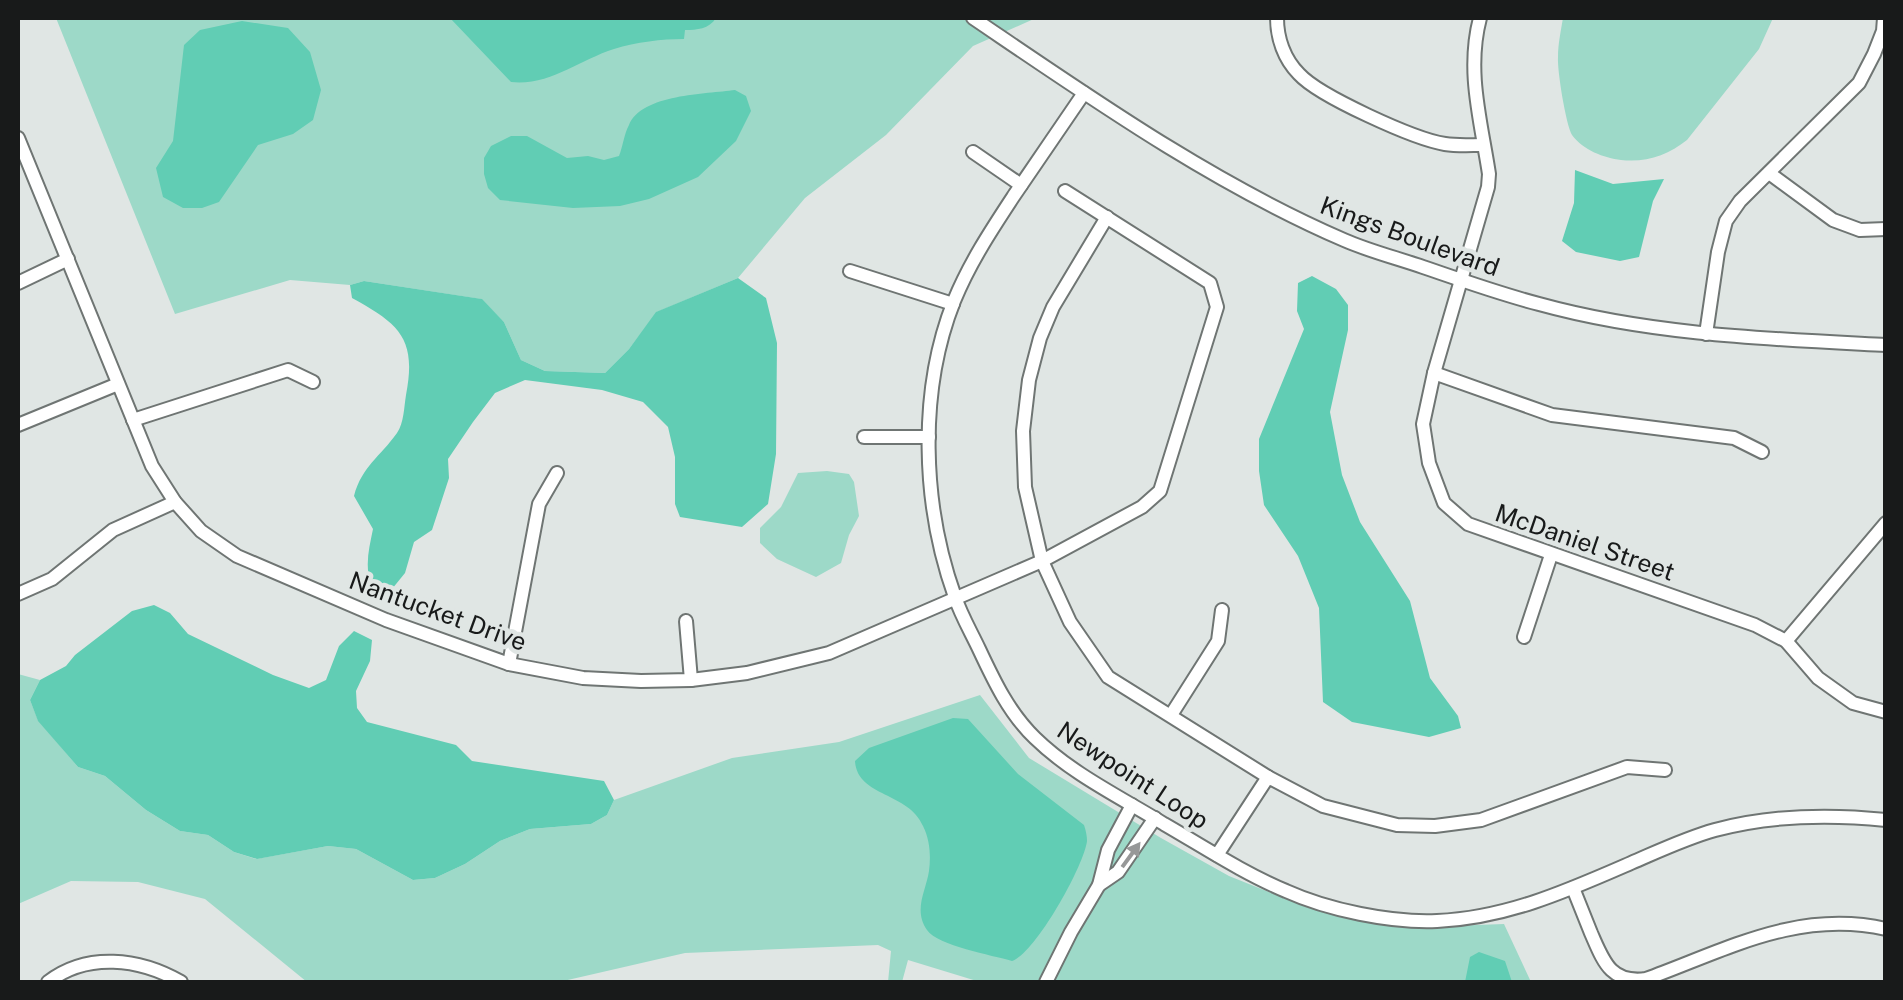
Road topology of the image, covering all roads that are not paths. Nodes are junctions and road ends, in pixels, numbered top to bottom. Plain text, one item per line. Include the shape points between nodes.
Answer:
1 (973, 18) edge
2 (1277, 18) edge
3 (1480, 18) edge
4 (1884, 18) edge
5 (1084, 93) junction
6 (18, 138) edge
7 (1483, 145) junction
8 (973, 152) dead end
9 (1768, 174) junction
10 (1021, 185) junction
11 (1065, 191) dead end
12 (1107, 217) junction
13 (1886, 229) edge
14 (68, 259) junction
15 (850, 271) dead end
16 (1462, 281) junction
17 (18, 283) edge
18 (953, 304) junction
19 (1706, 334) junction
20 (1886, 345) edge
21 (1434, 373) junction
22 (314, 382) dead end
23 (118, 384) junction
24 (133, 420) junction
25 (18, 425) edge
26 (864, 437) dead end
27 (929, 437) junction
28 (1762, 452) dead end
29 (557, 473) dead end
30 (175, 502) junction
31 (1884, 528) edge
32 (1551, 555) junction
33 (1042, 561) junction
34 (18, 594) edge
35 (955, 598) junction
36 (1222, 610) dead end
37 (686, 621) dead end
38 (1524, 637) dead end
39 (1786, 640) junction
40 (508, 664) junction
41 (690, 680) junction
42 (1886, 712) edge
43 (1171, 716) junction
44 (1665, 770) dead end
45 (1268, 777) junction
46 (1132, 805) junction
47 (1155, 818) junction
48 (1886, 820) edge
49 (1217, 855) junction
50 (1099, 885) junction
51 (1573, 888) junction
52 (1886, 929) edge
53 (48, 982) edge
54 (180, 982) edge
55 (1046, 982) edge

1 - 5 street, Kings Boulevard
2 - 7 street via 1288,58 1316,89 1420,137
3 - 7 street, McDaniel Street via 1473,80
4 - 9 street via 1859,83
5 - 10 street, Newpoint Loop
5 - 16 street, Kings Boulevard via 1265,202 1346,241
6 - 14 street, Nantucket Drive
7 - 16 street, McDaniel Street via 1488,187
8 - 10 street
9 - 13 street via 1833,220 1860,230
9 - 19 street via 1726,221
10 - 18 street, Newpoint Loop via 974,257
11 - 12 street, Nantucket Drive
12 - 33 street via 1054,307 1028,380 1025,487
12 - 33 street, Nantucket Drive via 1210,283 1216,307 1160,491
14 - 17 street
14 - 23 street, Nantucket Drive
15 - 18 street
16 - 19 street, Kings Boulevard via 1541,305
16 - 21 street, McDaniel Street
18 - 27 street, Newpoint Loop via 938,354
19 - 20 street, Kings Boulevard
21 - 28 street via 1552,415 1734,438
21 - 32 street, McDaniel Street via 1423,424 1444,504 1468,524
22 - 24 street via 288,370
23 - 24 street, Nantucket Drive
23 - 25 street
24 - 30 street, Nantucket Drive
26 - 27 street
27 - 35 street, Newpoint Loop via 937,532
29 - 40 street via 539,504
30 - 34 street via 113,530 52,579
30 - 40 street, Nantucket Drive via 237,556
31 - 39 street
32 - 38 street
32 - 39 street, McDaniel Street
33 - 35 street, Nantucket Drive
33 - 43 street via 1070,622 1108,677
35 - 41 street, Nantucket Drive via 829,654
35 - 46 street, Newpoint Loop via 1004,700 1032,736
36 - 43 street via 1218,640
37 - 41 street
39 - 42 street, McDaniel Street via 1818,678 1853,703
40 - 41 street, Nantucket Drive via 583,678
43 - 45 street
44 - 45 street via 1627,767 1480,820 1435,826 1397,825 1323,806
45 - 49 street
46 - 47 street, Newpoint Loop
46 - 50 street via 1108,850
47 - 49 street, Newpoint Loop
50 -> 47 street via 1118,872
48 - 51 street, Newpoint Loop via 1811,816 1714,830
49 - 51 street, Newpoint Loop via 1287,892 1389,918 1478,917
50 - 55 street
51 - 52 street via 1606,966 1630,980 1790,927 1841,923
53 - 54 street via 63,970 94,962 128,962

